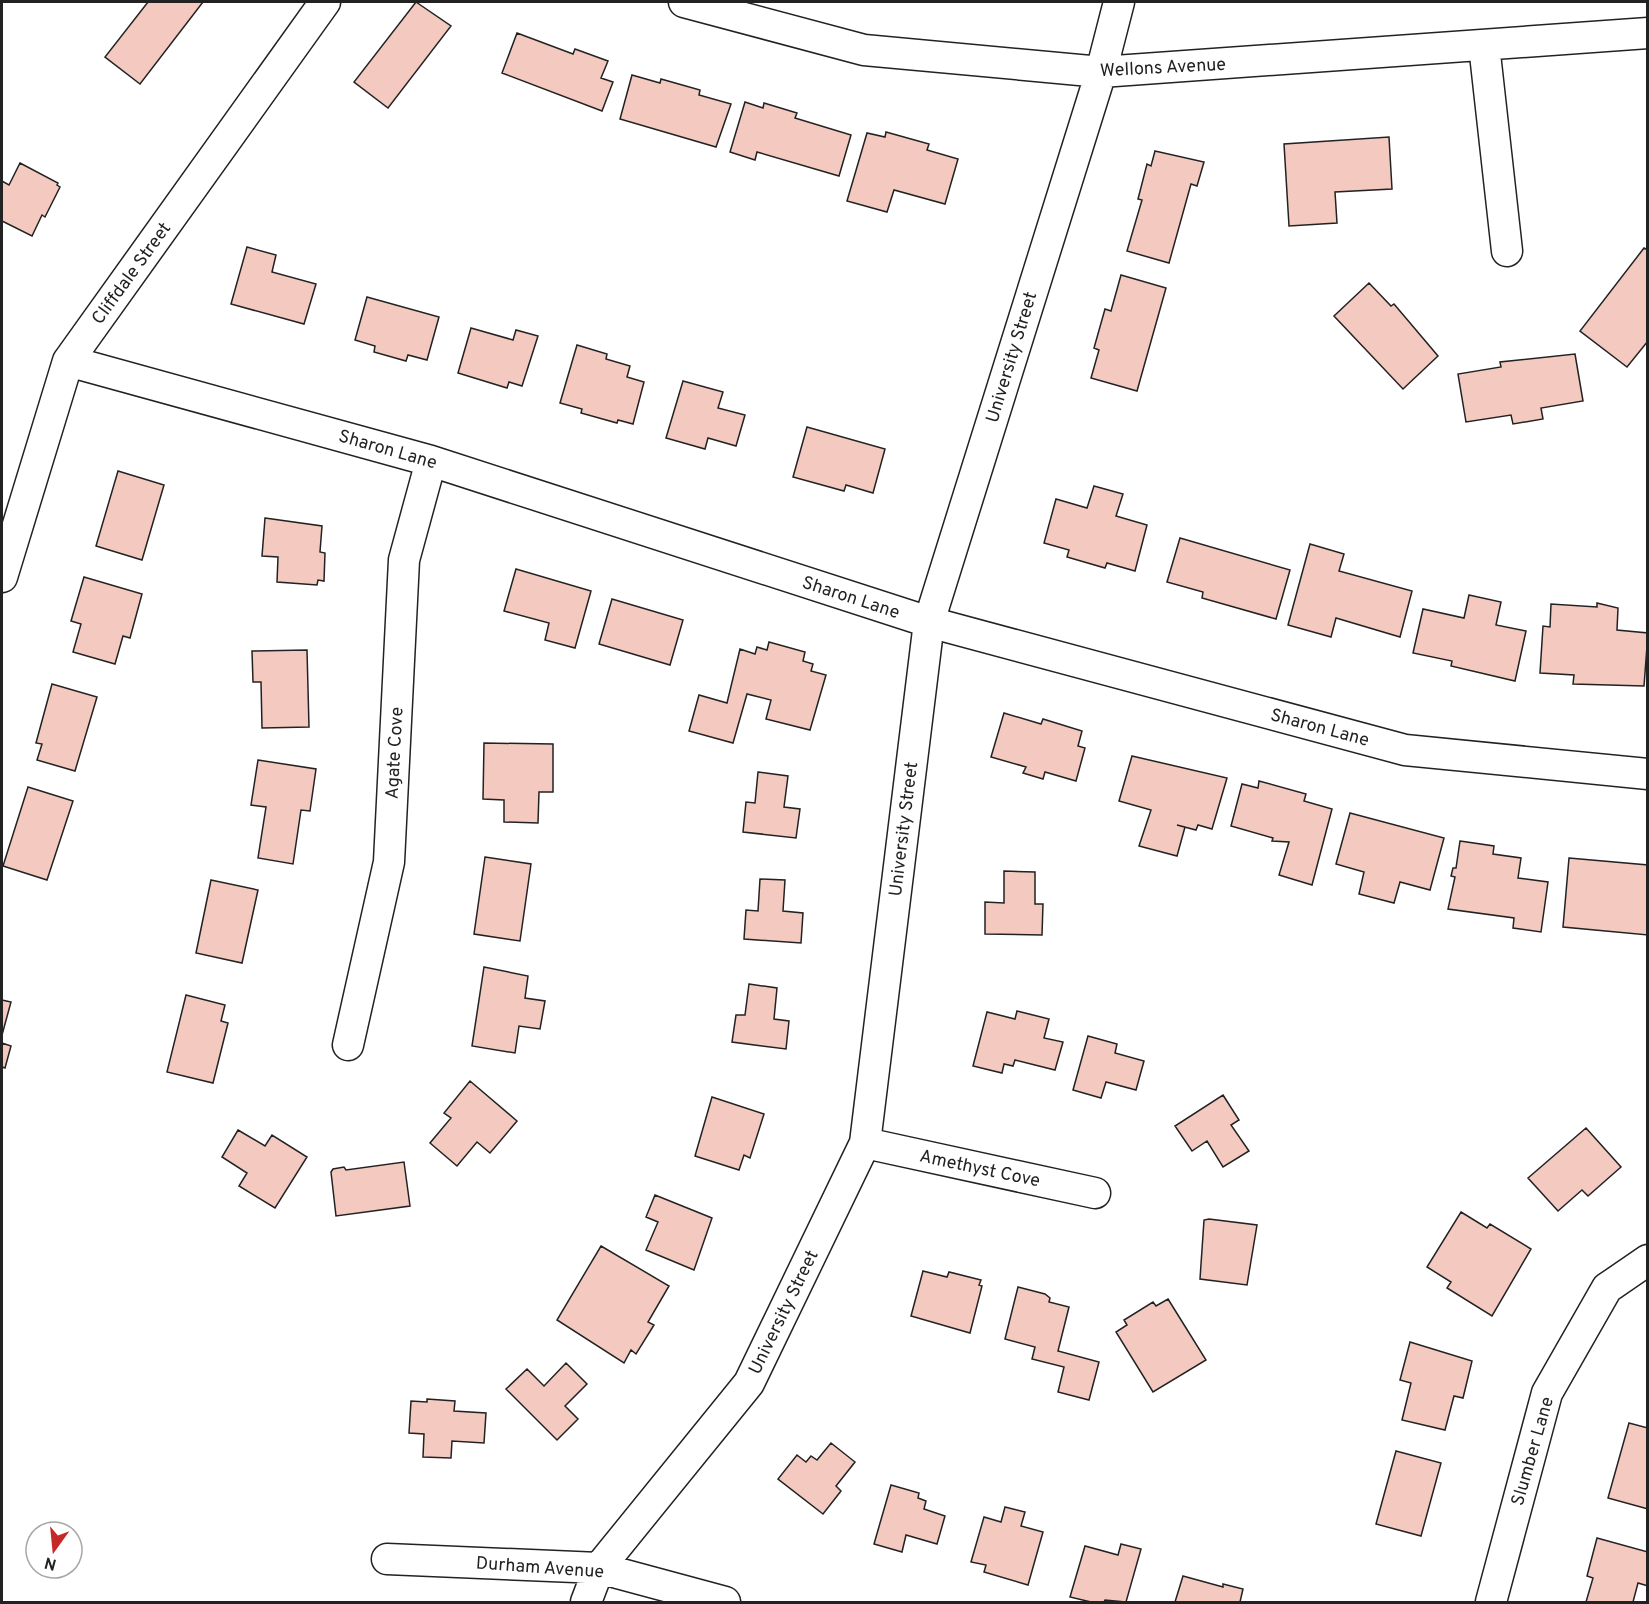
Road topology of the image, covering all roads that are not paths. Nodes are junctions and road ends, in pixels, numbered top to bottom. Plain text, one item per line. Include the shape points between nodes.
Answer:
1 (325, 2) edge
2 (684, 2) edge
3 (1119, 2) edge
4 (1647, 33) edge
5 (1484, 45) junction
6 (1101, 72) junction
7 (1507, 251) dead end
8 (68, 361) junction
9 (432, 461) junction
10 (2, 577) edge
11 (929, 622) junction
12 (1647, 774) edge
13 (348, 1045) dead end
14 (865, 1143) junction
15 (1095, 1192) dead end
16 (1647, 1260) edge
17 (387, 1559) dead end
18 (599, 1568) junction
19 (586, 1602) edge
20 (725, 1602) edge
21 (1491, 1602) edge

1 - 8 street, Cliffdale Street
2 - 6 street, Wellons Avenue via 864,50
3 - 6 street, University Street
4 - 5 street, Wellons Avenue
5 - 6 street, Wellons Avenue
5 - 7 street
6 - 11 street, University Street
8 - 9 street, Sharon Lane
8 - 10 street, Cliffdale Street
9 - 11 street, Sharon Lane
9 - 13 street, Agate Cove via 404,560 389,862
11 - 12 street, Sharon Lane via 1405,750
11 - 14 street, University Street
14 - 15 street, Amethyst Cove
14 - 18 street, University Street via 749,1383
16 - 21 street, Slumber Lane via 1607,1288 1547,1393
17 - 18 street, Durham Avenue
18 - 19 street, University Street
18 - 20 street, Durham Avenue

